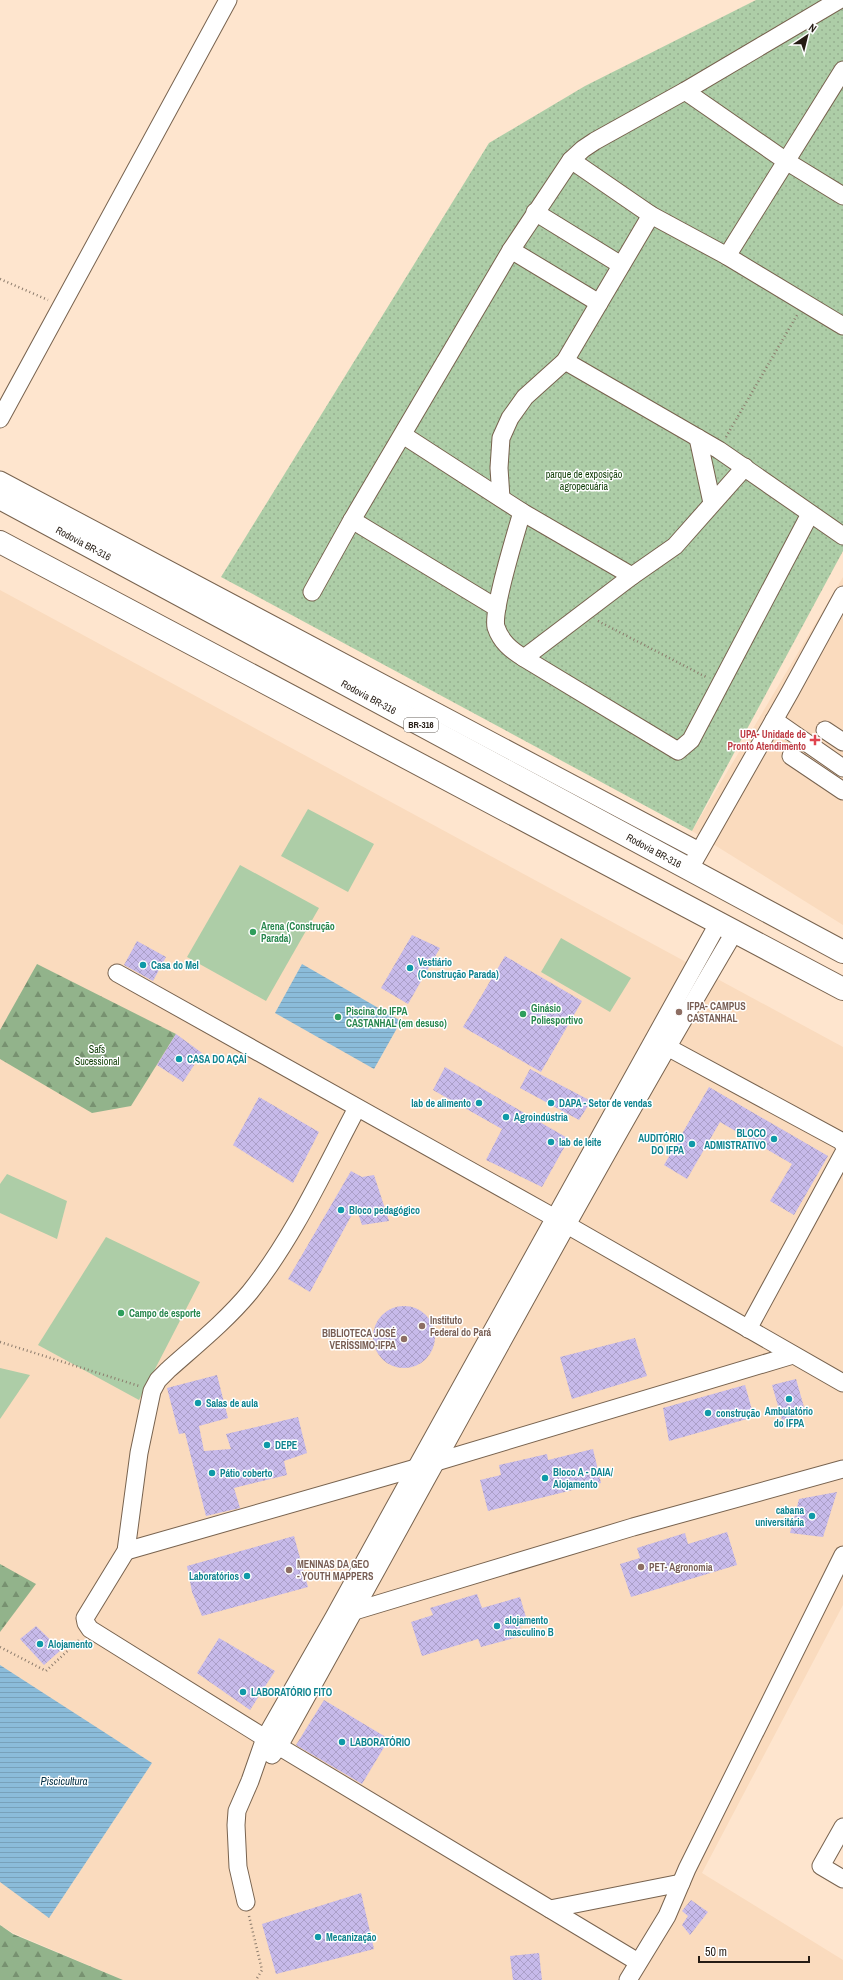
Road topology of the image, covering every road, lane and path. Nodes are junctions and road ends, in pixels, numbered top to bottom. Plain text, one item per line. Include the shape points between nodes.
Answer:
1 (228, 0) edge
2 (839, 0) edge
3 (843, 70) edge
4 (685, 91) junction
5 (570, 160) junction
6 (786, 160) junction
7 (843, 196) edge
8 (535, 212) junction
9 (651, 215) junction
10 (511, 250) junction
11 (727, 256) junction
12 (621, 265) junction
13 (0, 279) edge
14 (599, 303) junction
15 (804, 303) junction
16 (62, 306) junction
17 (843, 326) edge
18 (565, 361) junction
19 (0, 419) edge
20 (403, 435) junction
21 (698, 438) junction
22 (719, 450) junction
23 (745, 467) junction
24 (0, 480) edge
25 (0, 498) edge
26 (501, 498) junction
27 (712, 503) junction
28 (522, 512) junction
29 (810, 514) junction
30 (352, 520) junction
31 (843, 536) edge
32 (0, 542) edge
33 (632, 576) junction
34 (312, 592) dead end
35 (843, 595) edge
36 (497, 608) junction
37 (583, 614) junction
38 (524, 658) junction
39 (720, 685) junction
40 (774, 720) junction
41 (825, 730) dead end
42 (843, 742) edge
43 (791, 756) dead end
44 (843, 768) edge
45 (843, 791) edge
46 (699, 851) junction
47 (689, 870) junction
48 (727, 927) junction
49 (843, 952) edge
50 (117, 973) dead end
51 (843, 989) edge
52 (660, 1043) junction
53 (357, 1108) junction
54 (843, 1144) edge
55 (843, 1154) edge
56 (560, 1222) junction
57 (748, 1330) junction
58 (0, 1342) edge
59 (793, 1355) junction
60 (843, 1383) edge
61 (152, 1391) junction
62 (437, 1461) junction
63 (416, 1468) junction
64 (843, 1469) edge
65 (126, 1551) junction
66 (843, 1555) edge
67 (354, 1612) junction
68 (334, 1617) junction
69 (90, 1629) junction
70 (0, 1647) edge
71 (272, 1742) junction
72 (843, 1826) edge
73 (843, 1879) edge
74 (681, 1883) junction
75 (246, 1902) joint
76 (550, 1909) junction
77 (638, 1962) junction
78 (256, 1980) edge
79 (628, 1980) edge

1 - 16 street
2 - 4 street
3 - 6 street
4 - 5 street via 583,149
4 - 6 street
5 - 8 street
5 - 9 street
6 - 7 street
6 - 11 street
8 - 10 street
8 - 12 street
9 - 11 street
9 - 12 street
10 - 14 street
10 - 20 street
11 - 15 street
12 - 14 street
13 - 16 path
14 - 18 street
15 - 17 street
15 - 22 path
16 - 19 street
18 - 21 street
18 - 26 street via 525,397 507,425 501,438
20 - 26 street
20 - 30 street
21 - 22 street
21 - 27 street
22 - 23 street
23 - 27 street
23 - 29 street
24 - 46 street
25 - 47 highway, Rodovia BR-316 / BR-316
26 - 28 street
27 - 33 street via 675,546
28 - 33 street
28 - 36 street
29 - 31 street
29 - 39 street
30 - 34 street
30 - 36 street
32 - 48 highway
33 - 37 street
35 - 40 street
36 - 38 street via 496,625 501,640
37 - 38 street
37 - 39 path
38 - 39 street via 678,751 692,740
40 - 44 street
40 - 46 street
41 - 42 street
43 - 45 street
46 - 47 street
47 - 49 highway, Rodovia BR-316 / BR-316
48 - 51 highway
48 - 52 street
50 - 53 street
52 - 54 street
52 - 56 street
53 - 56 street
53 - 61 street via 314,1190 269,1267 233,1311 168,1370
55 - 57 street
56 - 57 street
56 - 62 street
56 - 63 street
57 - 59 street
58 - 61 path
59 - 60 street
59 - 62 street
61 - 65 street via 139,1453
62 - 63 street
62 - 67 street
63 - 65 street
63 - 68 street
64 - 67 street via 633,1527
65 - 69 street via 85,1618
66 - 74 street
67 - 68 street
67 - 71 street
68 - 71 street
69 - 70 path via 46,1671
69 - 71 street
71 - 75 street via 237,1811 238,1867
71 - 76 street
72 - 73 street via 821,1866
74 - 76 street
74 - 77 street via 667,1916
75 - 78 path via 262,1970
76 - 77 street
77 - 79 street

